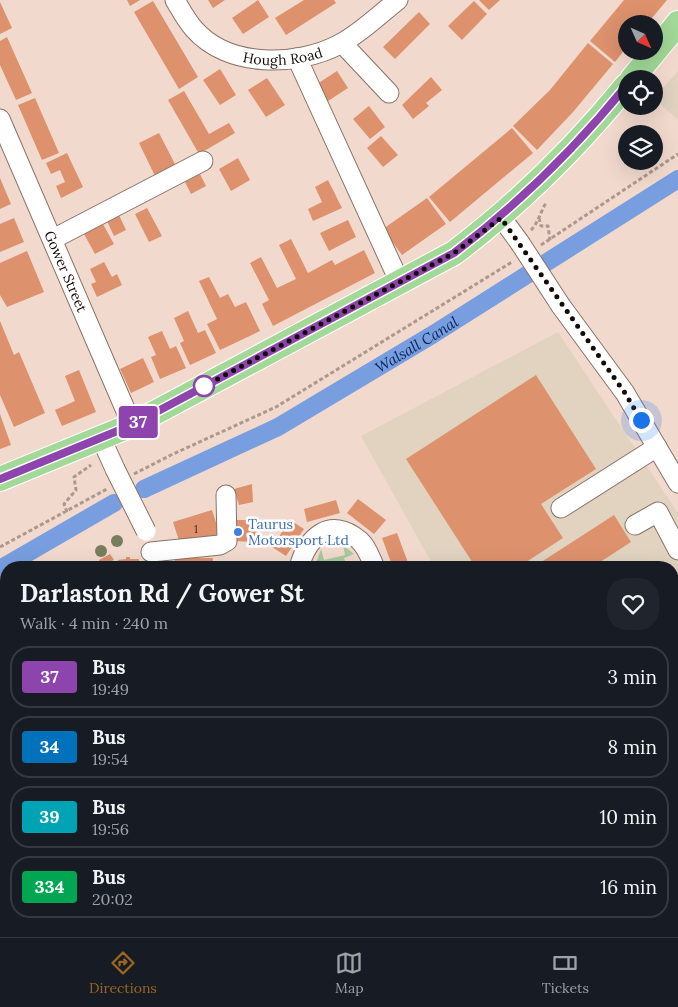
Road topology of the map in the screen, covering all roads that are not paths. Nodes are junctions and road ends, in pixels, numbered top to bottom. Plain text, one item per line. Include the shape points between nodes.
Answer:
1 (175, 0) edge
2 (398, 0) edge
3 (678, 23) edge
4 (342, 43) junction
5 (297, 58) junction
6 (639, 70) edge
7 (389, 93) dead end
8 (618, 96) edge
9 (0, 119) edge
10 (203, 161) dead end
11 (501, 218) junction
12 (53, 239) junction
13 (400, 283) junction
14 (132, 425) junction
15 (657, 448) junction
16 (113, 464) junction
17 (0, 479) edge
18 (678, 483) edge
19 (226, 495) dead end
20 (562, 508) dead end
21 (635, 525) dead end
22 (678, 550) edge
23 (151, 560) edge
24 (301, 561) edge
25 (371, 561) edge

1 - 5 street, Hough Road via 195,30 220,47 256,60
2 - 4 street, Hough Road
3 - 6 main road
4 - 5 street, Hough Road via 324,52
4 - 7 street
5 - 13 street
8 - 11 main road
9 - 12 street, Gower Street
10 - 12 street
11 - 13 main road via 454,253
11 - 15 street, bridge via 528,246 561,306 625,393
12 - 14 street, Gower Street
13 - 14 main road
14 - 16 main road
15 - 18 street
15 - 20 street
16 - 17 main road
16 - 23 street, bridge via 146,531
19 - 23 street via 227,541
21 - 22 street via 658,512
24 - 25 street via 310,541 324,531 337,530 361,541

